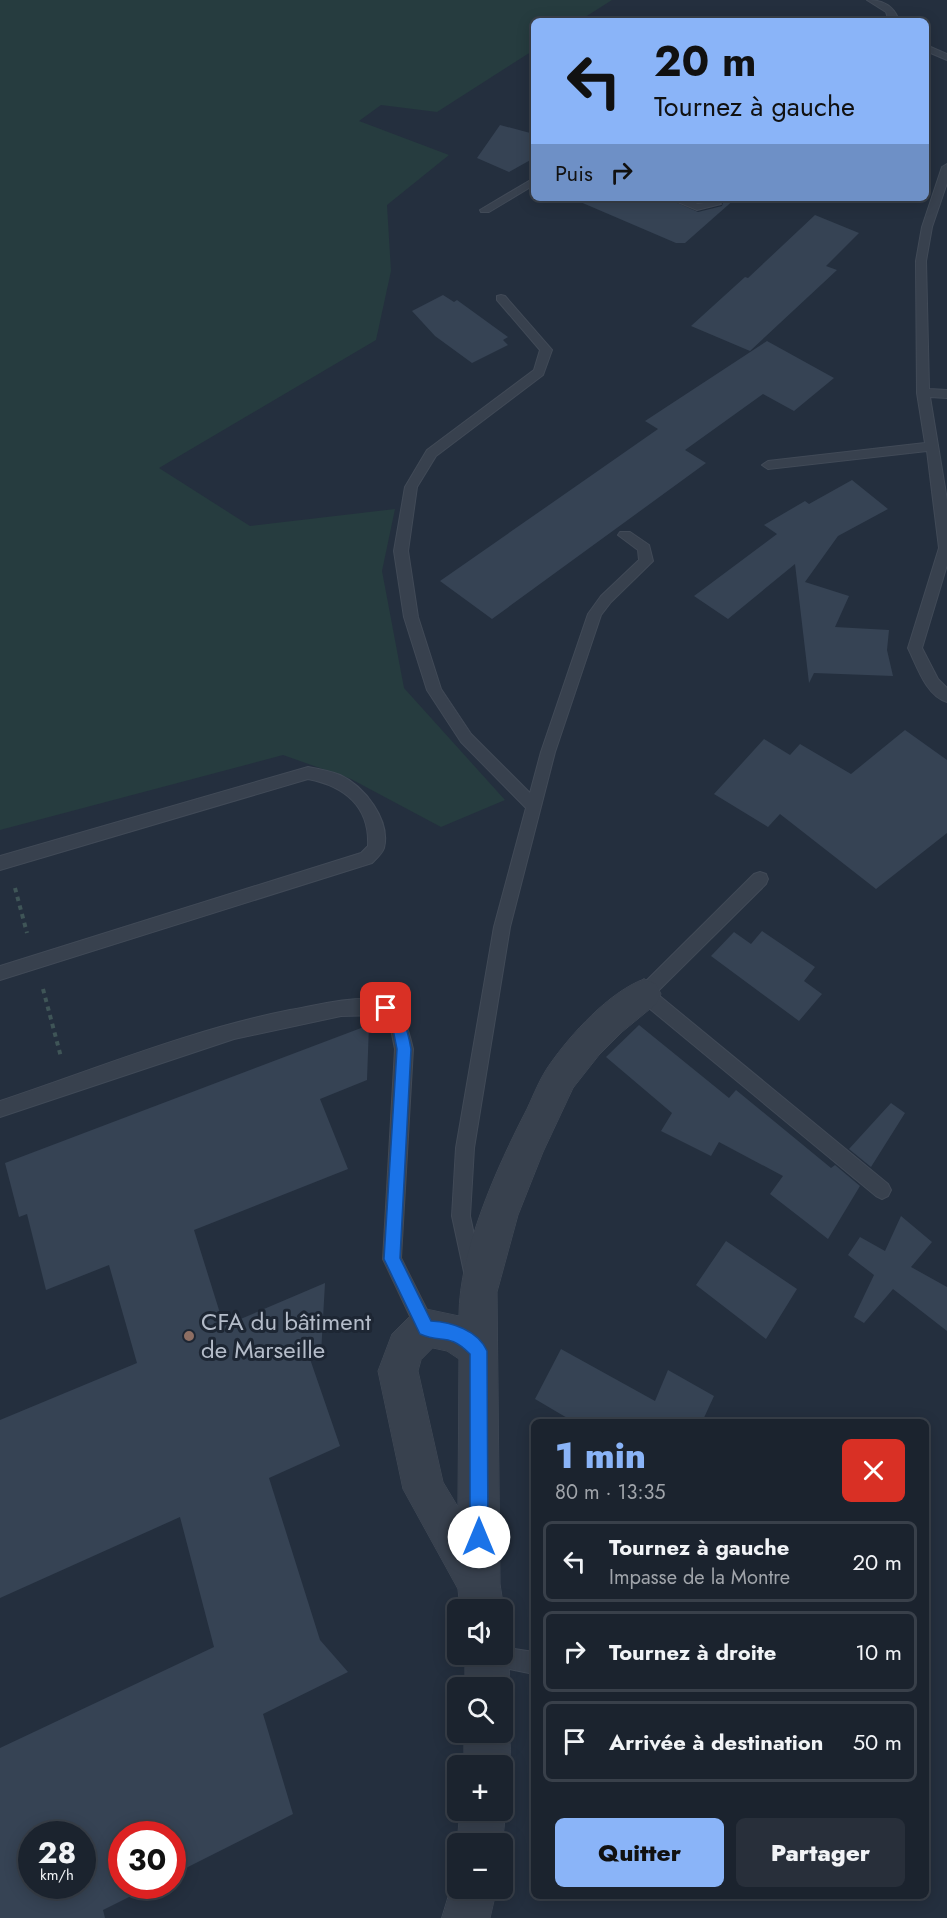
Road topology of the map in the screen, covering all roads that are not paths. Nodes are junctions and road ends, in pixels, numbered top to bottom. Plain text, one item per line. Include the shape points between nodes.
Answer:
1 (871, 0) edge
2 (893, 18) edge
3 (929, 49) edge
4 (947, 57) edge
5 (947, 167) edge
6 (531, 183) edge
7 (681, 201) edge
8 (716, 204) dead end
9 (485, 210) dead end
10 (501, 298) dead end
11 (923, 393) junction
12 (947, 394) edge
13 (932, 446) junction
14 (768, 465) dead end
15 (625, 535) dead end
16 (947, 697) edge
17 (534, 807) junction
18 (0, 863) edge
19 (760, 879) dead end
20 (0, 972) edge
21 (644, 994) junction
22 (0, 1109) edge
23 (882, 1190) dead end
24 (478, 1292) junction
25 (426, 1328) junction
26 (478, 1351) junction
27 (480, 1597) edge
28 (513, 1659) edge
29 (531, 1662) edge
30 (470, 1899) edge
31 (466, 1918) edge

1 - 2 lane via 887,8
3 - 4 lane
5 - 11 lane via 927,227 921,261
6 - 9 lane
7 - 8 lane via 697,207
10 - 17 lane via 546,350 539,372 431,453 411,487 401,550 411,617 434,690 466,738
11 - 12 lane
11 - 13 lane
13 - 14 lane
13 - 16 lane via 946,548 915,648 933,683
15 - 17 lane via 644,548 646,561 595,614 548,752
17 - 24 lane via 502,927 465,1148 461,1216
18 - 20 lane via 308,773 335,779 364,803 376,823 376,848 366,858
19 - 21 lane
21 - 23 lane
21 - 24 street via 602,1028 561,1077 499,1215
22 - 25 lane via 174,1048 272,1020 366,1004 386,1008 399,1026 404,1049 392,1259
24 - 26 street
25 - 26 street via 447,1330 466,1339
25 - 27 street via 406,1348 398,1371 424,1489
26 - 27 street
28 - 29 lane
30 - 31 street

